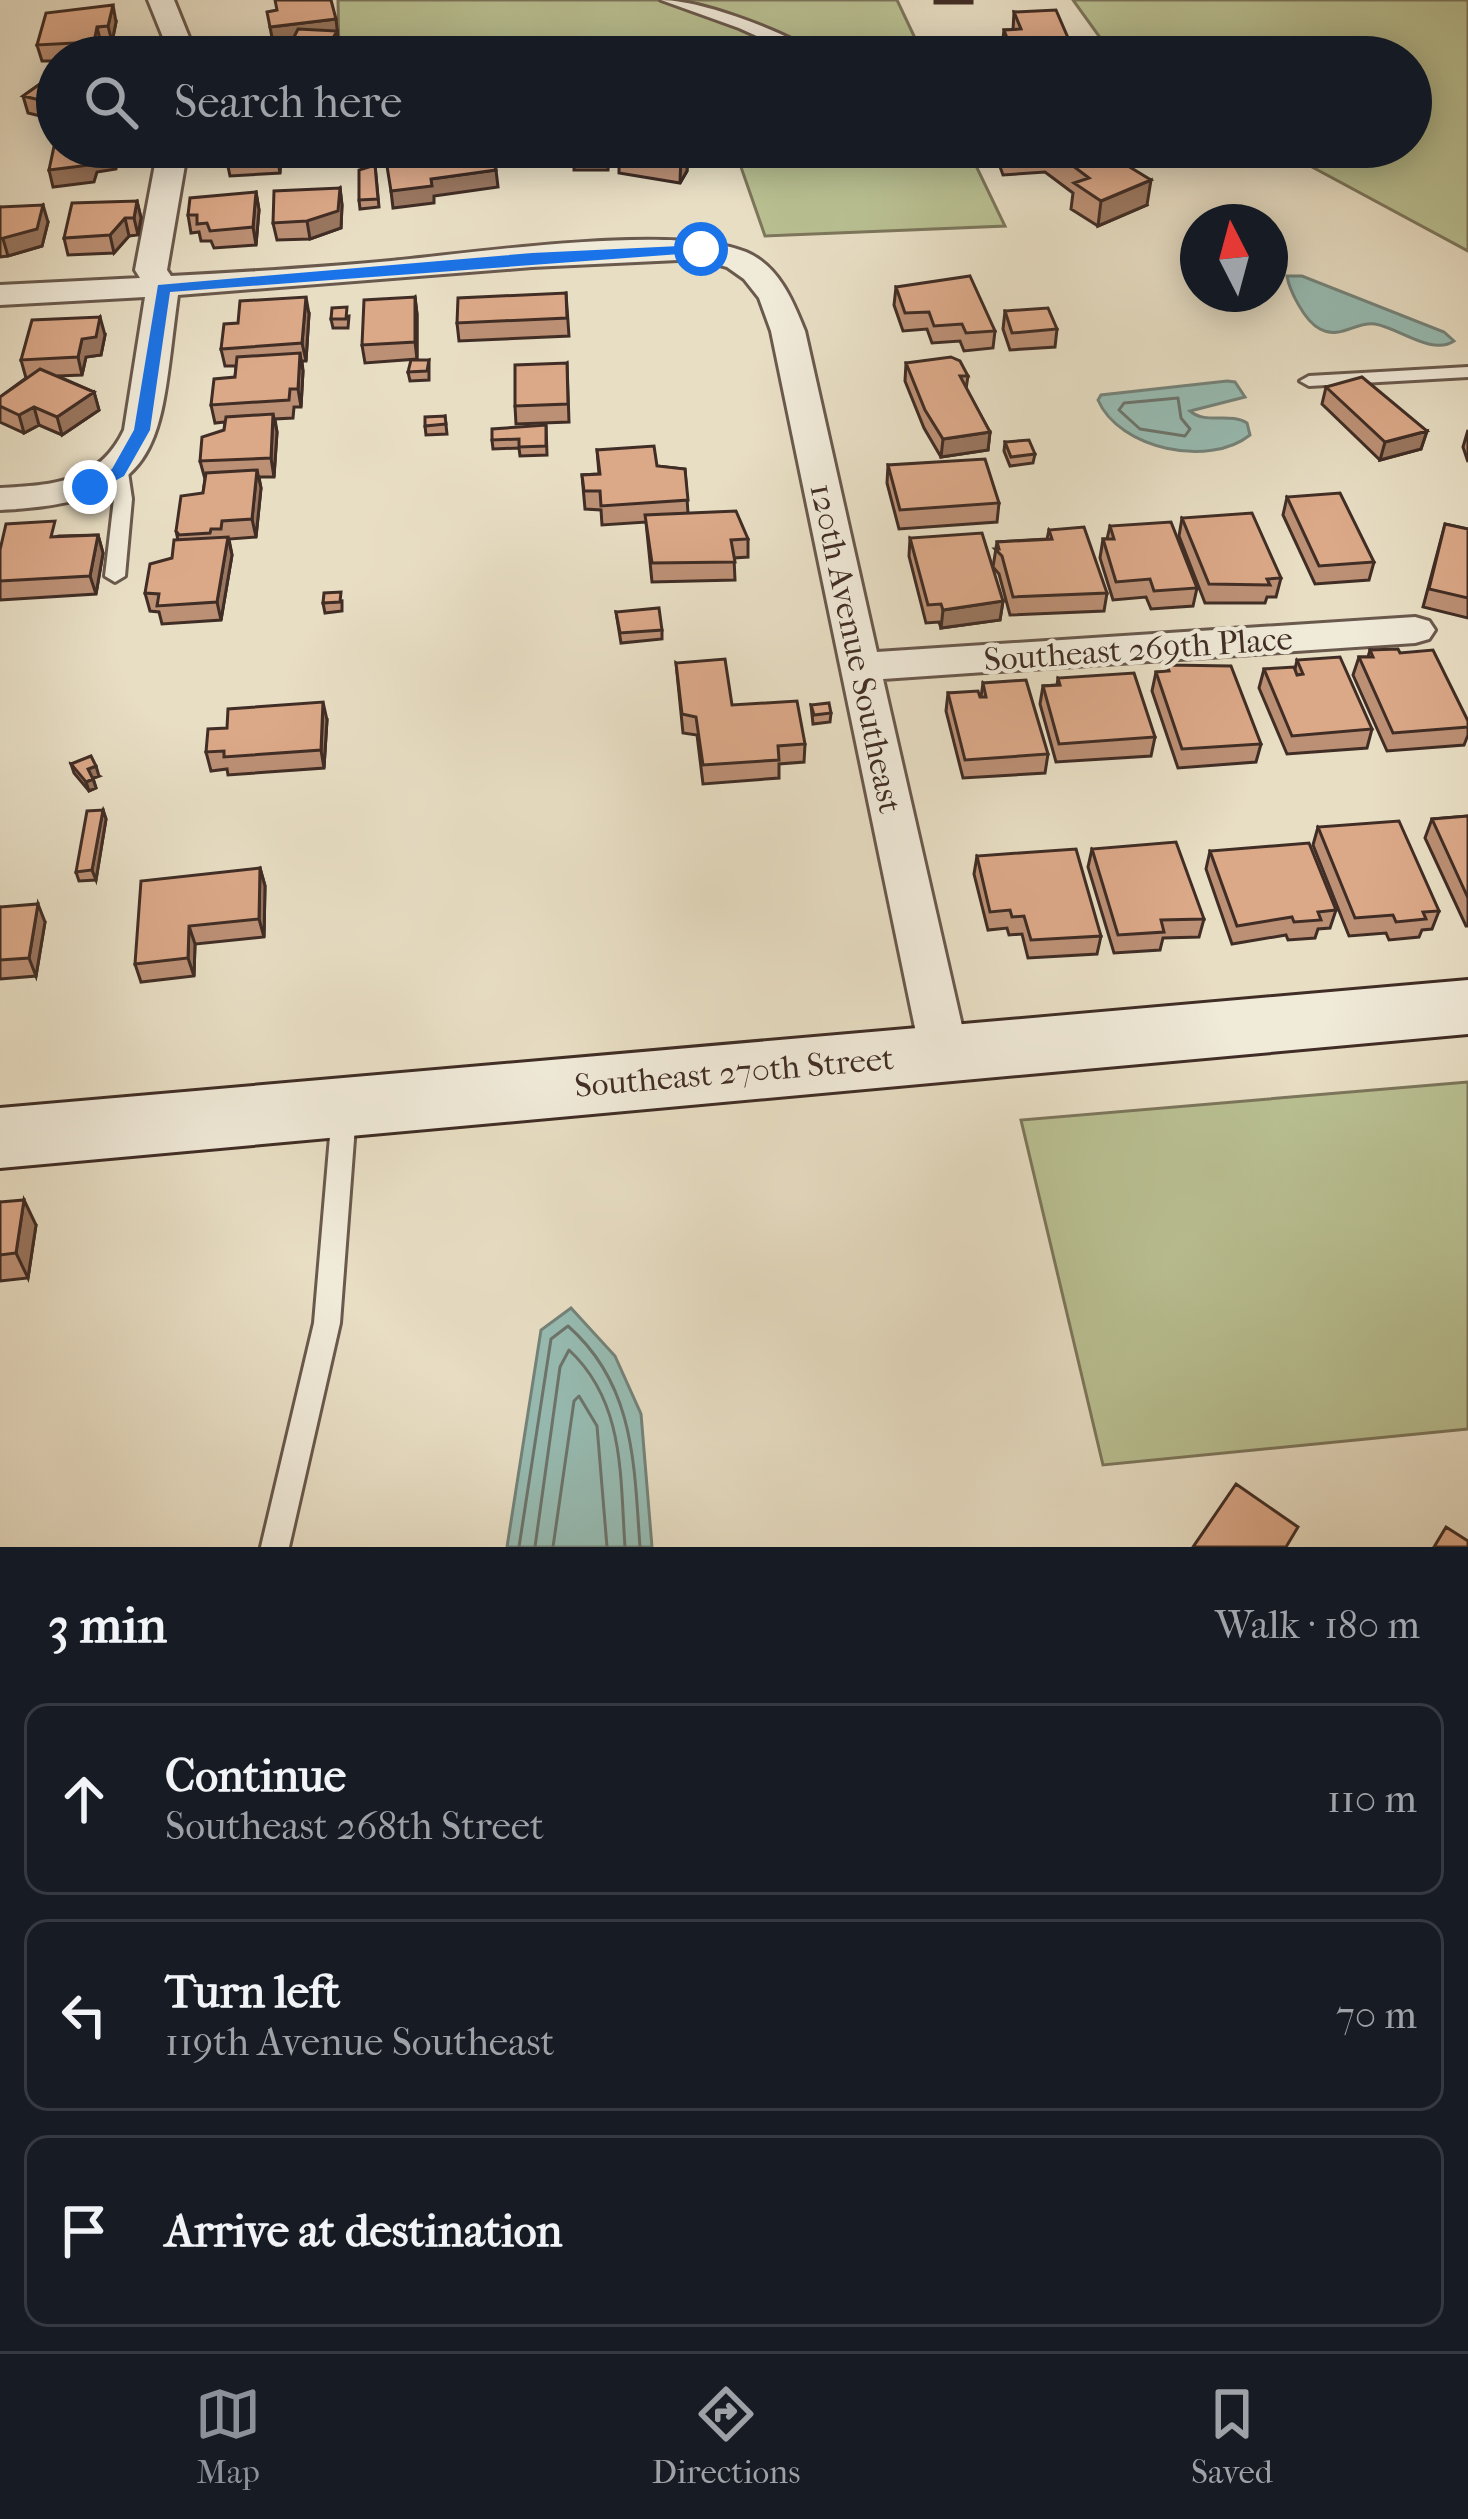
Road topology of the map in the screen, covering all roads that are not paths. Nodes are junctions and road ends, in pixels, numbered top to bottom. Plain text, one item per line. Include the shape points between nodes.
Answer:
1 (161, 0) edge
2 (668, 0) edge
3 (176, 36) edge
4 (767, 36) edge
5 (169, 168) edge
6 (163, 288) junction
7 (0, 295) edge
8 (1468, 372) edge
9 (1310, 381) dead end
10 (118, 472) junction
11 (0, 499) edge
12 (115, 575) dead end
13 (1415, 630) dead end
14 (861, 667) junction
15 (1468, 1007) edge
16 (944, 1052) junction
17 (344, 1107) junction
18 (0, 1138) edge
19 (275, 1547) edge

1 - 3 street
2 - 4 lane
5 - 6 street via 152,270
6 - 7 street
6 - 10 street via 142,430
6 - 14 street, 120th Avenue Southeast via 553,256 701,249 738,260 775,296 788,331
8 - 9 lane
10 - 11 street via 48,497
10 - 12 lane
13 - 14 street, Southeast 269th Place
14 - 16 street, 120th Avenue Southeast
15 - 16 street, Southeast 270th Street
16 - 17 street, Southeast 270th Street
17 - 18 street, Southeast 270th Street
17 - 19 lane via 327,1323

